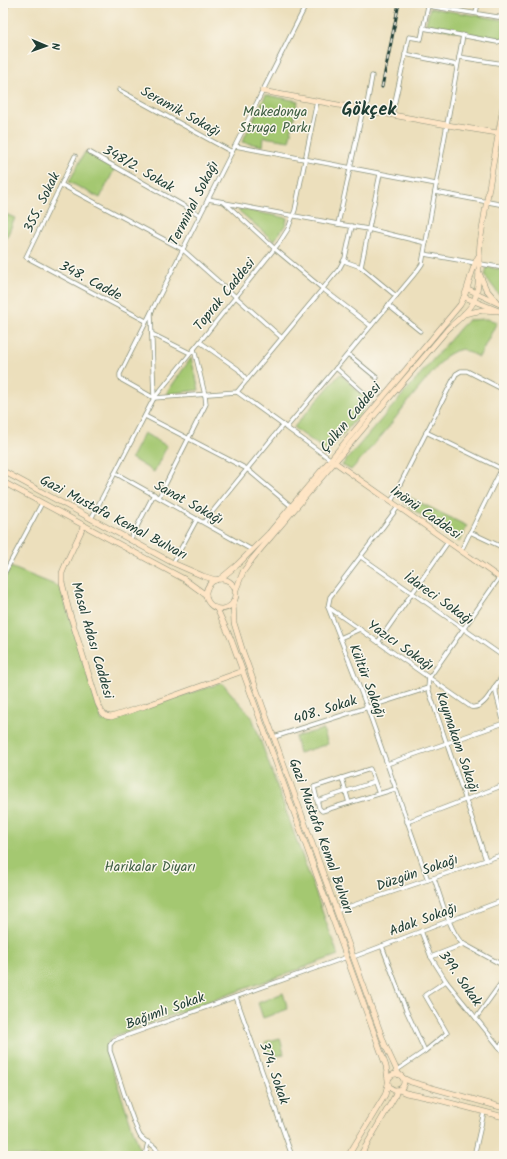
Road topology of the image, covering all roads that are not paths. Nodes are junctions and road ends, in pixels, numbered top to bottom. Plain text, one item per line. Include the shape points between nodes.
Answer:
1 (6, 3) edge
2 (307, 3) edge
3 (478, 3) edge
4 (427, 4) edge
5 (3, 10) edge
6 (476, 13) junction
7 (504, 18) edge
8 (423, 28) junction
9 (463, 36) junction
10 (504, 40) edge
11 (405, 54) junction
12 (459, 57) junction
13 (504, 64) edge
14 (457, 65) junction
15 (372, 76) dead end
16 (119, 90) dead end
17 (262, 91) junction
18 (317, 101) junction
19 (504, 101) edge
20 (365, 109) junction
21 (392, 115) junction
22 (447, 125) junction
23 (501, 134) edge
24 (234, 146) junction
25 (89, 152) dead end
26 (232, 152) junction
27 (75, 156) dead end
28 (306, 159) junction
29 (350, 168) junction
30 (380, 174) junction
31 (436, 184) junction
32 (62, 185) junction
33 (435, 192) junction
34 (208, 199) junction
35 (224, 202) junction
36 (486, 202) junction
37 (504, 205) edge
38 (200, 214) junction
39 (293, 216) junction
40 (338, 224) junction
41 (352, 226) junction
42 (368, 229) junction
43 (426, 243) junction
44 (182, 249) junction
45 (275, 249) junction
46 (424, 254) junction
47 (26, 257) joint
48 (344, 261) junction
49 (477, 263) junction
50 (361, 267) junction
51 (504, 268) edge
52 (479, 272) junction
53 (323, 289) junction
54 (468, 289) junction
55 (476, 293) junction
56 (236, 296) junction
57 (396, 296) junction
58 (464, 297) junction
59 (474, 301) junction
60 (497, 302) junction
61 (388, 305) junction
62 (504, 306) edge
63 (151, 312) junction
64 (503, 312) edge
65 (463, 315) junction
66 (146, 322) junction
67 (371, 326) junction
68 (420, 331) dead end
69 (152, 334) junction
70 (282, 338) junction
71 (200, 342) junction
72 (194, 349) junction
73 (190, 353) junction
74 (348, 354) junction
75 (336, 368) junction
76 (377, 378) dead end
77 (246, 380) junction
78 (504, 390) edge
79 (237, 392) junction
80 (364, 393) dead end
81 (205, 394) junction
82 (154, 398) junction
83 (145, 416) junction
84 (282, 425) junction
85 (286, 428) junction
86 (426, 432) junction
87 (189, 439) junction
88 (332, 461) junction
89 (504, 464) edge
90 (247, 469) junction
91 (503, 470) edge
92 (3, 471) edge
93 (115, 473) junction
94 (3, 482) edge
95 (154, 494) junction
96 (159, 497) junction
97 (391, 502) junction
98 (42, 503) junction
99 (291, 506) junction
100 (398, 507) junction
101 (91, 519) junction
102 (197, 519) junction
103 (204, 522) junction
104 (84, 525) junction
105 (470, 532) junction
106 (130, 540) junction
107 (448, 542) junction
108 (504, 548) edge
109 (252, 550) junction
110 (461, 551) junction
111 (361, 557) junction
112 (173, 563) junction
113 (3, 576) edge
114 (218, 579) junction
115 (502, 580) edge
116 (235, 592) junction
117 (412, 593) junction
118 (206, 595) junction
119 (233, 601) junction
120 (328, 606) junction
121 (217, 608) junction
122 (360, 629) junction
123 (463, 629) junction
124 (340, 638) junction
125 (378, 642) junction
126 (504, 658) edge
127 (243, 671) junction
128 (504, 674) edge
129 (429, 678) junction
130 (496, 685) junction
131 (428, 688) junction
132 (368, 707) junction
133 (504, 723) edge
134 (274, 737) junction
135 (447, 743) junction
136 (387, 764) junction
137 (342, 778) junction
138 (374, 782) junction
139 (504, 785) edge
140 (395, 790) junction
141 (346, 791) junction
142 (379, 794) junction
143 (466, 800) junction
144 (317, 801) junction
145 (349, 803) junction
146 (407, 822) junction
147 (504, 854) edge
148 (486, 860) junction
149 (434, 878) junction
150 (428, 880) junction
151 (503, 902) edge
152 (336, 911) junction
153 (449, 921) junction
154 (421, 931) junction
155 (464, 944) junction
156 (382, 946) junction
157 (350, 957) junction
158 (432, 957) junction
159 (504, 966) edge
160 (504, 979) edge
161 (446, 981) junction
162 (236, 997) junction
163 (476, 1018) junction
164 (504, 1042) edge
165 (499, 1047) junction
166 (425, 1051) junction
167 (504, 1053) edge
168 (400, 1074) junction
169 (388, 1082) junction
170 (398, 1090) junction
171 (504, 1108) edge
172 (484, 1112) junction
173 (504, 1117) edge
174 (148, 1142) junction
175 (145, 1156) edge
176 (159, 1156) edge
177 (292, 1156) edge
178 (348, 1156) edge
179 (360, 1156) edge
180 (474, 1156) edge

1 - 5 highway
2 - 17 street, Terminal Sokağı
3 - 6 street
4 - 6 street
4 - 8 street
6 - 7 street
8 - 9 street
8 - 11 street via 421,39 409,37
9 - 10 street via 497,42
9 - 12 street
11 - 14 street
11 - 21 street
12 - 13 street
12 - 14 street
14 - 22 street
15 - 20 street
16 - 26 street, Seramik Sokağı
17 - 18 main road
17 - 24 street, Terminal Sokağı
18 - 20 main road
18 - 28 street, Toprak Caddesi
19 - 23 main road, Çalkın Caddesi
20 - 21 main road
20 - 29 street
21 - 22 main road
22 - 23 main road
22 - 31 street
23 - 36 main road, Çalkın Caddesi
24 - 26 street, Terminal Sokağı
24 - 28 street
25 - 38 street, 348/2. Sokak
26 - 34 street, Terminal Sokağı
27 - 32 street, 355. Sokak
28 - 29 street
28 - 39 street, Toprak Caddesi
29 - 30 street
29 - 40 street
30 - 31 street
30 - 42 street
31 - 33 street
32 - 44 street
32 - 47 street, 355. Sokak
33 - 36 street
33 - 43 street
34 - 35 street
34 - 38 street, Terminal Sokağı
35 - 39 street
35 - 45 street
36 - 37 street
36 - 49 main road, Çalkın Caddesi
38 - 44 street, Terminal Sokağı
39 - 40 street
39 - 45 street, Toprak Caddesi via 287,232
40 - 41 street
41 - 42 street
41 - 48 street
42 - 43 street
42 - 50 street
43 - 46 street
44 - 56 street
44 - 63 street, Terminal Sokağı
45 - 53 street
45 - 56 street, Toprak Caddesi
46 - 49 street
46 - 57 street via 419,269
47 - 66 street, 348. Cadde
48 - 50 street
48 - 53 street
49 - 51 street
49 - 52 main road, Çalkın Caddesi
49 - 54 main road, Çalkın Caddesi
50 - 57 street
52 - 55 main road, Çalkın Caddesi
52 - 60 main road, Çalkın Caddesi via 486,289
53 - 67 street
53 - 70 street
54 - 55 main road
54 - 58 main road, Çalkın Caddesi
55 - 59 main road, Çalkın Caddesi
55 - 60 main road
56 - 70 street
56 - 71 street, Toprak Caddesi
57 - 61 street
58 - 59 main road
58 - 88 main road, Çalkın Caddesi
59 - 64 main road
59 - 65 main road, Çalkın Caddesi
60 - 62 main road
61 - 67 street
61 - 68 street
63 - 66 street, Terminal Sokağı
63 - 69 street
64 - 65 main road via 483,310
65 - 88 main road, Çalkın Caddesi
66 - 82 street, Terminal Sokağı via 120,377
67 - 74 street
69 - 73 street
69 - 82 street
70 - 77 street
71 - 72 street, Toprak Caddesi
71 - 77 street via 238,370
72 - 73 street
72 - 81 street, Toprak Caddesi
73 - 82 street
74 - 75 street
74 - 76 street
75 - 80 street
75 - 85 street
77 - 79 street
78 - 86 street via 467,371 461,371 455,375
79 - 81 street
79 - 84 street
81 - 82 street
81 - 87 street, Toprak Caddesi via 205,408
82 - 83 street
83 - 87 street
83 - 93 street
84 - 85 street
84 - 90 street
85 - 88 street
86 - 91 street
86 - 97 street
87 - 90 street
87 - 96 street, Toprak Caddesi
88 - 97 main road, İnönü Caddesi
88 - 99 main road, Çalkın Caddesi
88 - 116 main road, Çalkın Caddesi via 243,572
89 - 91 street
90 - 99 street
90 - 103 street
91 - 105 street
92 - 101 main road, Gazi Mustafa Kemal Bulvarı
93 - 95 street, Sanat Sokağı
93 - 101 street
94 - 98 main road, Gazi Mustafa Kemal Bulvarı
95 - 96 street, Sanat Sokağı
95 - 106 street
96 - 102 street, Sanat Sokağı
97 - 100 main road, İnönü Caddesi
98 - 104 main road, Gazi Mustafa Kemal Bulvarı
98 - 113 street
99 - 109 main road, Çalkın Caddesi
100 - 107 main road, İnönü Caddesi
100 - 111 street
101 - 106 main road, Gazi Mustafa Kemal Bulvarı
102 - 103 street, Sanat Sokağı
102 - 112 street
103 - 109 street, Sanat Sokağı
104 - 118 main road, Gazi Mustafa Kemal Bulvarı via 184,579
104 - 127 main road, Masal Adası Caddesi via 62,573 62,582 98,704 106,716 111,717 145,706
105 - 108 street
105 - 110 street
106 - 112 main road, Gazi Mustafa Kemal Bulvarı
107 - 110 main road, İnönü Caddesi
107 - 117 street
109 - 114 main road, Çalkın Caddesi
110 - 115 main road, İnönü Caddesi
111 - 117 street, İdareci Sokağı
111 - 120 street via 330,597
112 - 114 main road, Gazi Mustafa Kemal Bulvarı via 203,576
114 - 116 main road via 232,584
114 - 118 main road via 208,585
115 - 123 street, Kaymakam Sokağı
116 - 119 main road
117 - 123 street, İdareci Sokağı
117 - 125 street
118 - 121 main road via 210,604
119 - 121 main road via 226,608
119 - 134 main road, Gazi Mustafa Kemal Bulvarı via 234,623
120 - 122 street, Yazıcı Sokağı
120 - 124 street, Kültür Sokağı
121 - 127 main road, Gazi Mustafa Kemal Bulvarı
122 - 124 street
122 - 125 street, Yazıcı Sokağı
123 - 126 street, İdareci Sokağı
123 - 129 street, Kaymakam Sokağı
124 - 132 street, Kültür Sokağı
125 - 129 street, Yazıcı Sokağı
127 - 157 main road, Gazi Mustafa Kemal Bulvarı
128 - 130 street
129 - 130 street, Yazıcı Sokağı via 472,708 482,704
129 - 131 street, Kaymakam Sokağı
130 - 133 street via 496,699
131 - 132 street, 408. Sokak
131 - 135 street, Kaymakam Sokağı
132 - 134 street, 408. Sokak
132 - 136 street, Kültür Sokağı
133 - 135 street
134 - 152 main road, Gazi Mustafa Kemal Bulvarı
135 - 136 street
135 - 143 street, Kaymakam Sokağı
136 - 140 street, Kültür Sokağı
137 - 138 street via 370,769
137 - 141 street
137 - 144 street via 314,787
138 - 141 street
138 - 142 street
139 - 143 street
140 - 142 street
140 - 146 street, Kültür Sokağı
141 - 144 street
141 - 145 street
142 - 145 street
143 - 146 street
143 - 148 street, Kaymakam Sokağı
144 - 145 street via 322,811
146 - 150 street, Kültür Sokağı
147 - 148 street, Düzgün Sokağı
148 - 149 street, Düzgün Sokağı
149 - 150 street, Düzgün Sokağı
149 - 153 street
150 - 152 street, Düzgün Sokağı
151 - 153 street, Adak Sokağı
152 - 157 main road, Gazi Mustafa Kemal Bulvarı
153 - 154 street, Adak Sokağı
153 - 155 street via 457,938
154 - 156 street, Adak Sokağı
154 - 158 street, 399. Sokak
155 - 158 street
155 - 159 street
156 - 157 street, Adak Sokağı
156 - 166 street via 406,1010
157 - 162 street, Bağımlı Sokak
157 - 168 main road, Gazi Mustafa Kemal Bulvarı via 385,1045
157 - 169 main road, Gazi Mustafa Kemal Bulvarı via 386,1066
158 - 161 street, 399. Sokak
160 - 163 street
161 - 163 street, 399. Sokak
161 - 166 street via 424,995 447,1033
162 - 174 street, Bağımlı Sokak via 114,1040 110,1045 140,1136
162 - 177 street, 374. Sokak
163 - 165 street, 399. Sokak
164 - 165 street
165 - 167 street, 399. Sokak
166 - 168 street
168 - 169 main road via 393,1075
168 - 170 main road via 404,1085
168 - 171 main road via 411,1082
169 - 170 main road via 392,1089
169 - 178 main road via 385,1095
170 - 172 main road
170 - 179 main road
172 - 173 main road
172 - 180 street
174 - 175 street
174 - 176 street, Bağımlı Sokak via 158,1151

